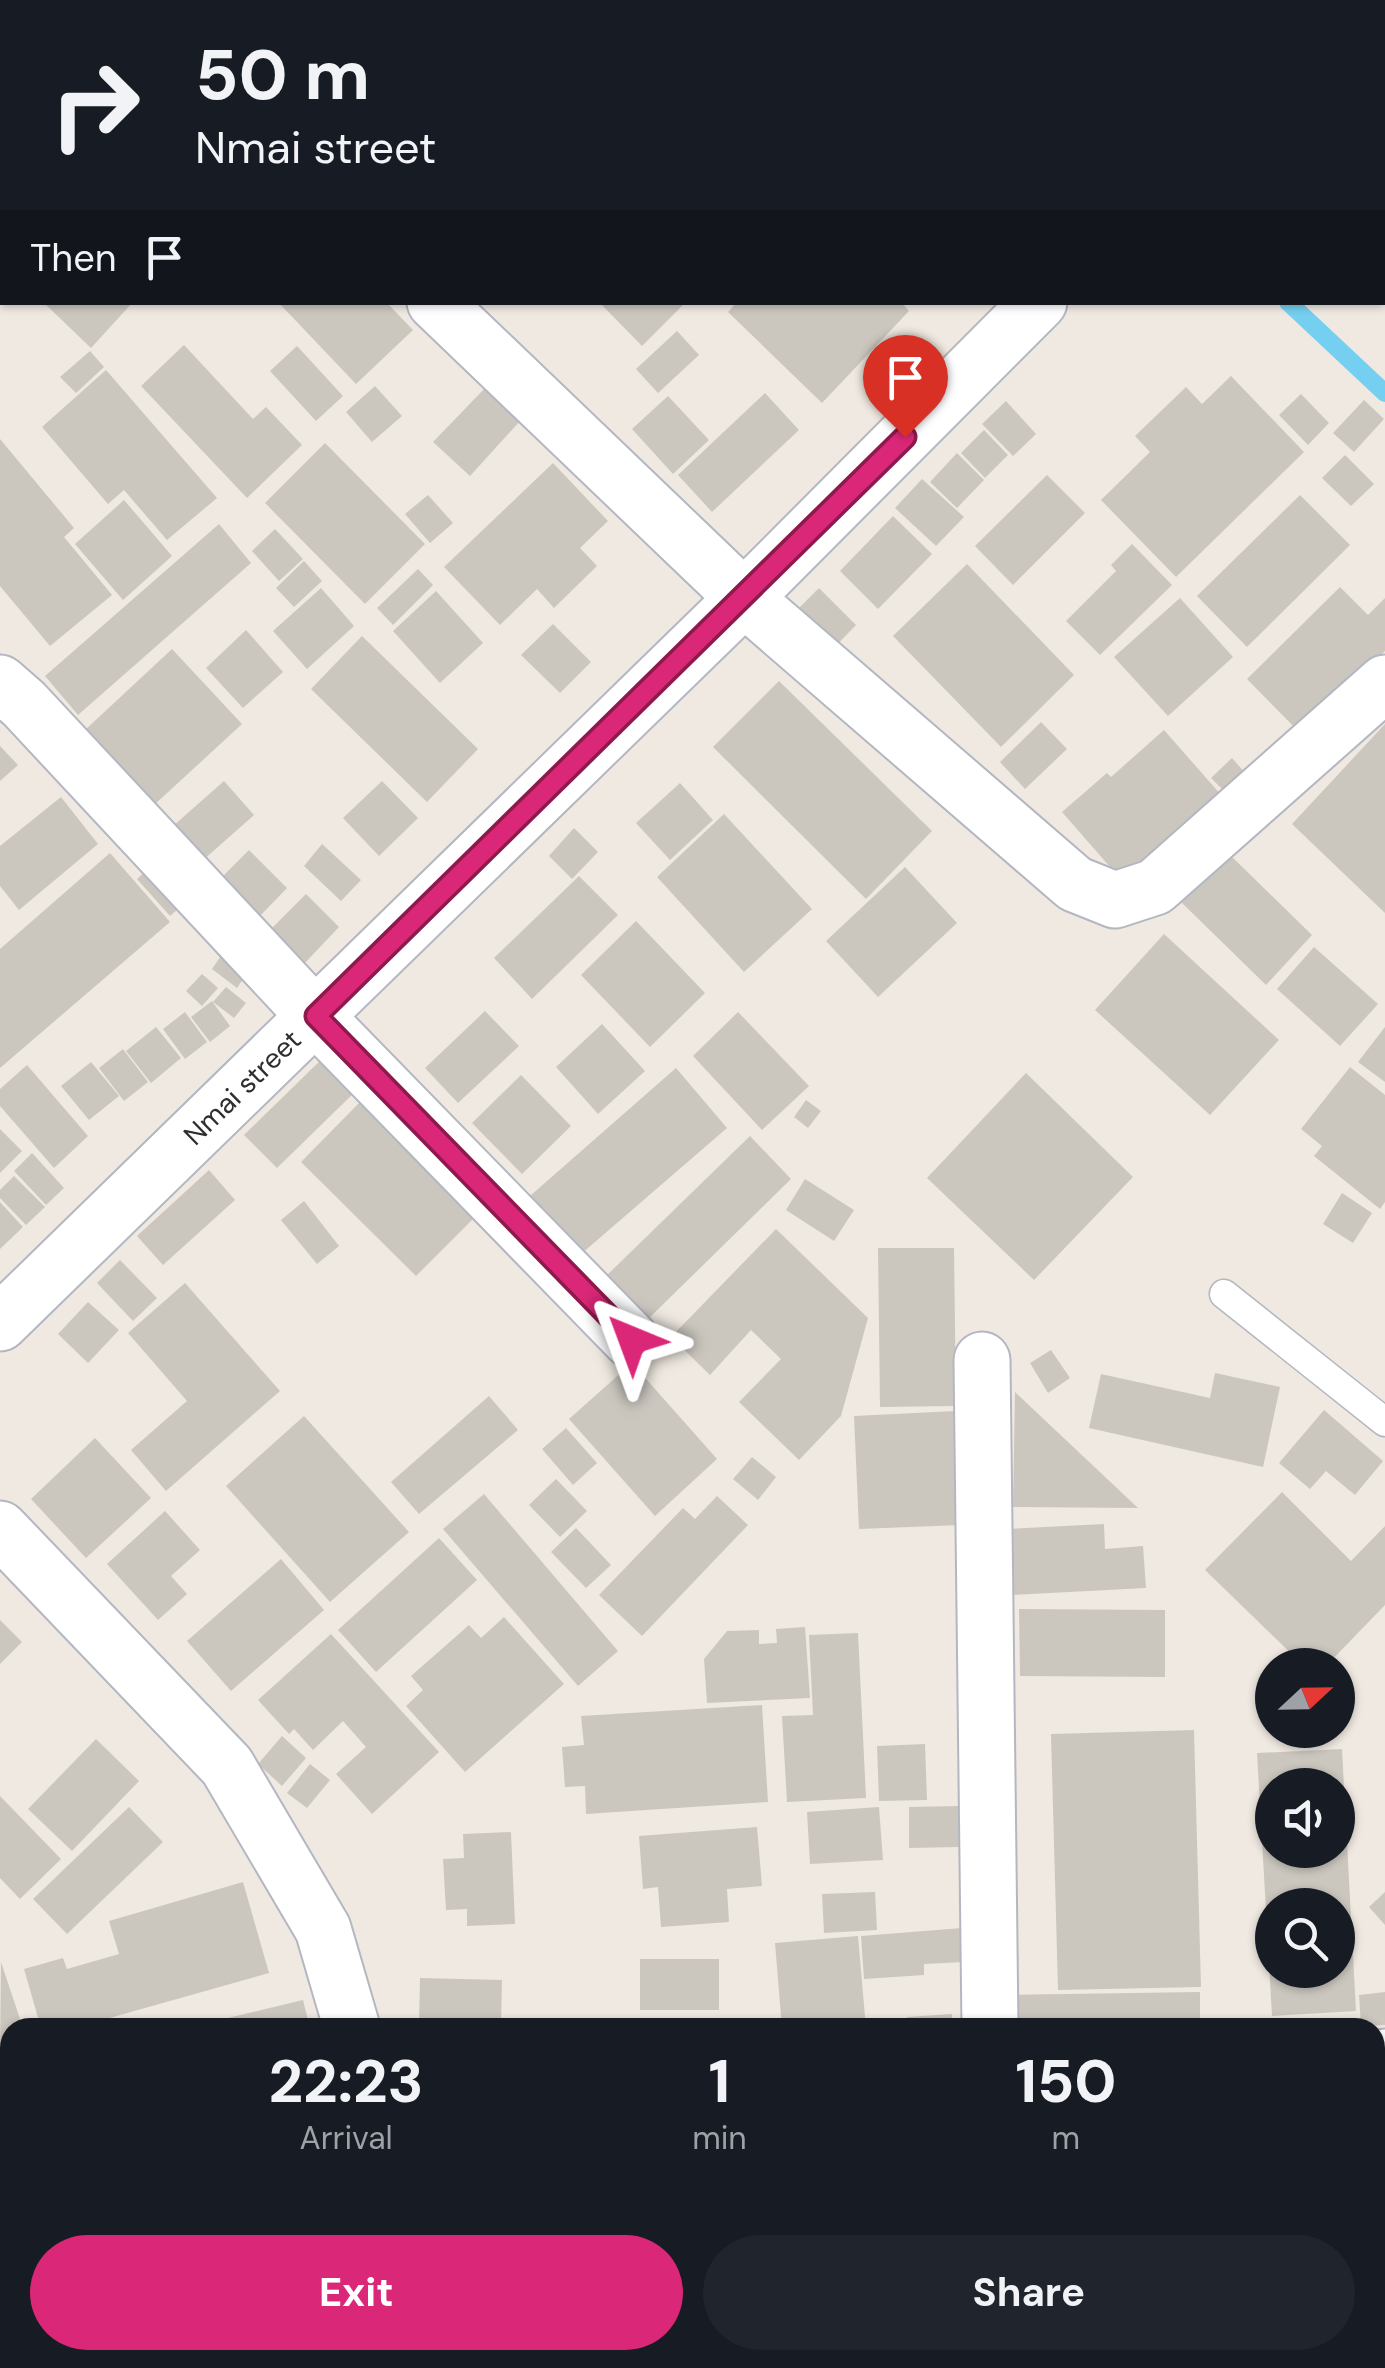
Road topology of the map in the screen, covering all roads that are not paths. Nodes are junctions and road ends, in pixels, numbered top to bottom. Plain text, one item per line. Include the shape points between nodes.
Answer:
1 (438, 305) edge
2 (1036, 305) edge
3 (744, 598) junction
4 (0, 683) edge
5 (1385, 683) edge
6 (316, 1016) junction
7 (1224, 1294) dead end
8 (0, 1323) edge
9 (632, 1340) dead end
10 (982, 1360) dead end
11 (1385, 1422) edge
12 (0, 1529) edge
13 (349, 2018) edge
14 (990, 2018) edge

1 - 3 street
2 - 3 street, Nmai street
3 - 5 street via 1075,884 1115,900 1155,887
3 - 6 street, Nmai street
4 - 6 street
6 - 8 street, Nmai street
6 - 9 street
7 - 11 lane
10 - 14 street
12 - 13 street via 227,1766 323,1929

